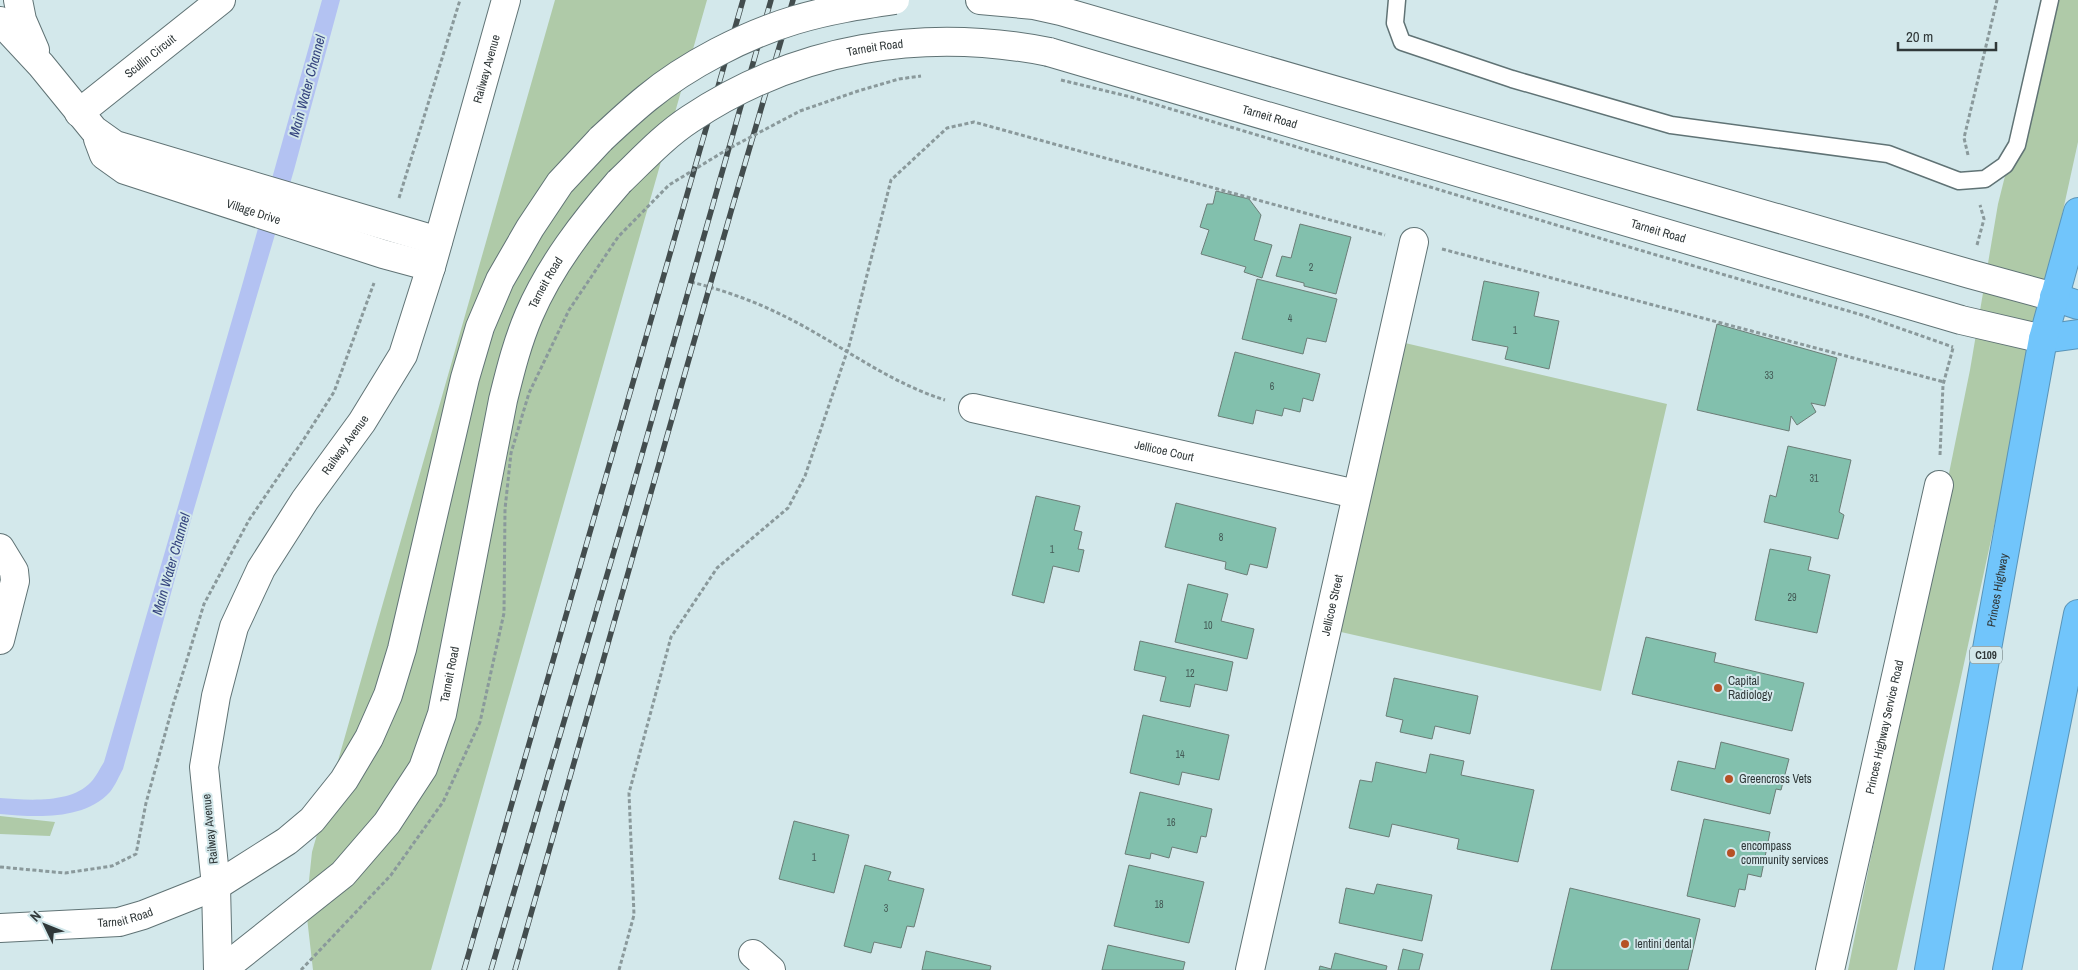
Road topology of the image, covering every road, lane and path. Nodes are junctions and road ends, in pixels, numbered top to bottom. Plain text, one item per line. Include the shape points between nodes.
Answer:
1 (7, 0) edge
2 (18, 0) edge
3 (221, 0) edge
4 (460, 0) edge
5 (506, 0) edge
6 (896, 0) edge
7 (980, 0) edge
8 (1397, 0) edge
9 (1997, 0) edge
10 (2050, 0) edge
11 (0, 3) edge
12 (0, 21) edge
13 (41, 65) junction
14 (927, 75) dead end
15 (1054, 79) dead end
16 (86, 122) junction
17 (1974, 180) junction
18 (2078, 212) edge
19 (392, 227) junction
20 (438, 241) junction
21 (1414, 242) junction
22 (383, 254) junction
23 (430, 267) junction
24 (691, 282) dead end
25 (2066, 301) edge
26 (2078, 334) edge
27 (2043, 340) junction
28 (1953, 348) dead end
29 (847, 353) junction
30 (973, 408) joint
31 (1939, 485) joint
32 (1356, 494) junction
33 (0, 548) edge
34 (2078, 614) edge
35 (0, 640) edge
36 (0, 867) edge
37 (216, 886) junction
38 (0, 928) edge
39 (218, 970) edge
40 (222, 970) edge
41 (301, 970) edge
42 (619, 970) edge
43 (1250, 970) edge
44 (1830, 970) edge
45 (1929, 970) edge
46 (2007, 970) edge

1 - 11 main road
2 - 13 main road, Village Drive via 22,20
3 - 16 main road, Scullin Circuit
4 - 19 path
5 - 20 main road, Railway Avenue
6 - 37 main road, Tarneit Road, bridge via 846,7 793,20 697,64 656,92 601,138 560,182 500,280 480,327 465,378 402,649 388,695 369,738 344,780 312,820 287,841
7 - 25 main road via 1061,11
8 - 17 lane via 1394,23 1402,42 1512,80 1671,125 1888,154 1959,181
9 - 17 path via 1964,138
10 - 17 lane via 2017,144 2005,165 1985,179
12 - 13 main road, Village Drive
13 - 16 main road, Village Drive
14 - 41 path, bridge via 899,79 800,111 669,185 618,237 570,310 529,393 511,453 505,510 504,613 480,722 443,802 397,867
15 - 28 path, bridge via 1131,97 1862,315
16 - 19 main road, Village Drive via 115,145
16 - 22 main road, Village Drive via 104,155 125,170
18 - 25 highway, Princes Highway / C109
19 - 20 main road, Village Drive
20 - 23 main road, Railway Avenue
21 - 29 path via 974,122 947,128 891,180
21 - 31 path via 1944,384
21 - 32 main road, Jellicoe Street
22 - 23 main road, Village Drive
22 - 36 path via 334,392 249,520 204,604 150,785 136,854 112,866 65,873
23 - 37 main road, Railway Avenue via 403,355 362,422 305,500 261,569 234,626 216,696 204,767
24 - 29 path via 748,299 786,316
25 - 27 highway, Princes Highway / C109
26 - 27 highway
27 - 40 main road, Tarneit Road, bridge via 1961,320 1049,52 1022,46 924,41 818,58 770,75 728,95 689,120 657,145 619,182 580,228 529,314 515,354 501,409 442,714 423,768 387,823 343,874
27 - 45 highway, Princes Highway / C109
29 - 30 path via 891,378
29 - 42 path via 805,476 788,508 717,568 672,637 629,794 634,916
30 - 32 main road, Jellicoe Court
31 - 44 main road, Princes Highway Service Road
32 - 43 main road, Jellicoe Street
33 - 35 main road via 14,571 15,580
34 - 46 highway
37 - 38 main road, Tarneit Road via 119,922
37 - 39 main road, Railway Avenue

